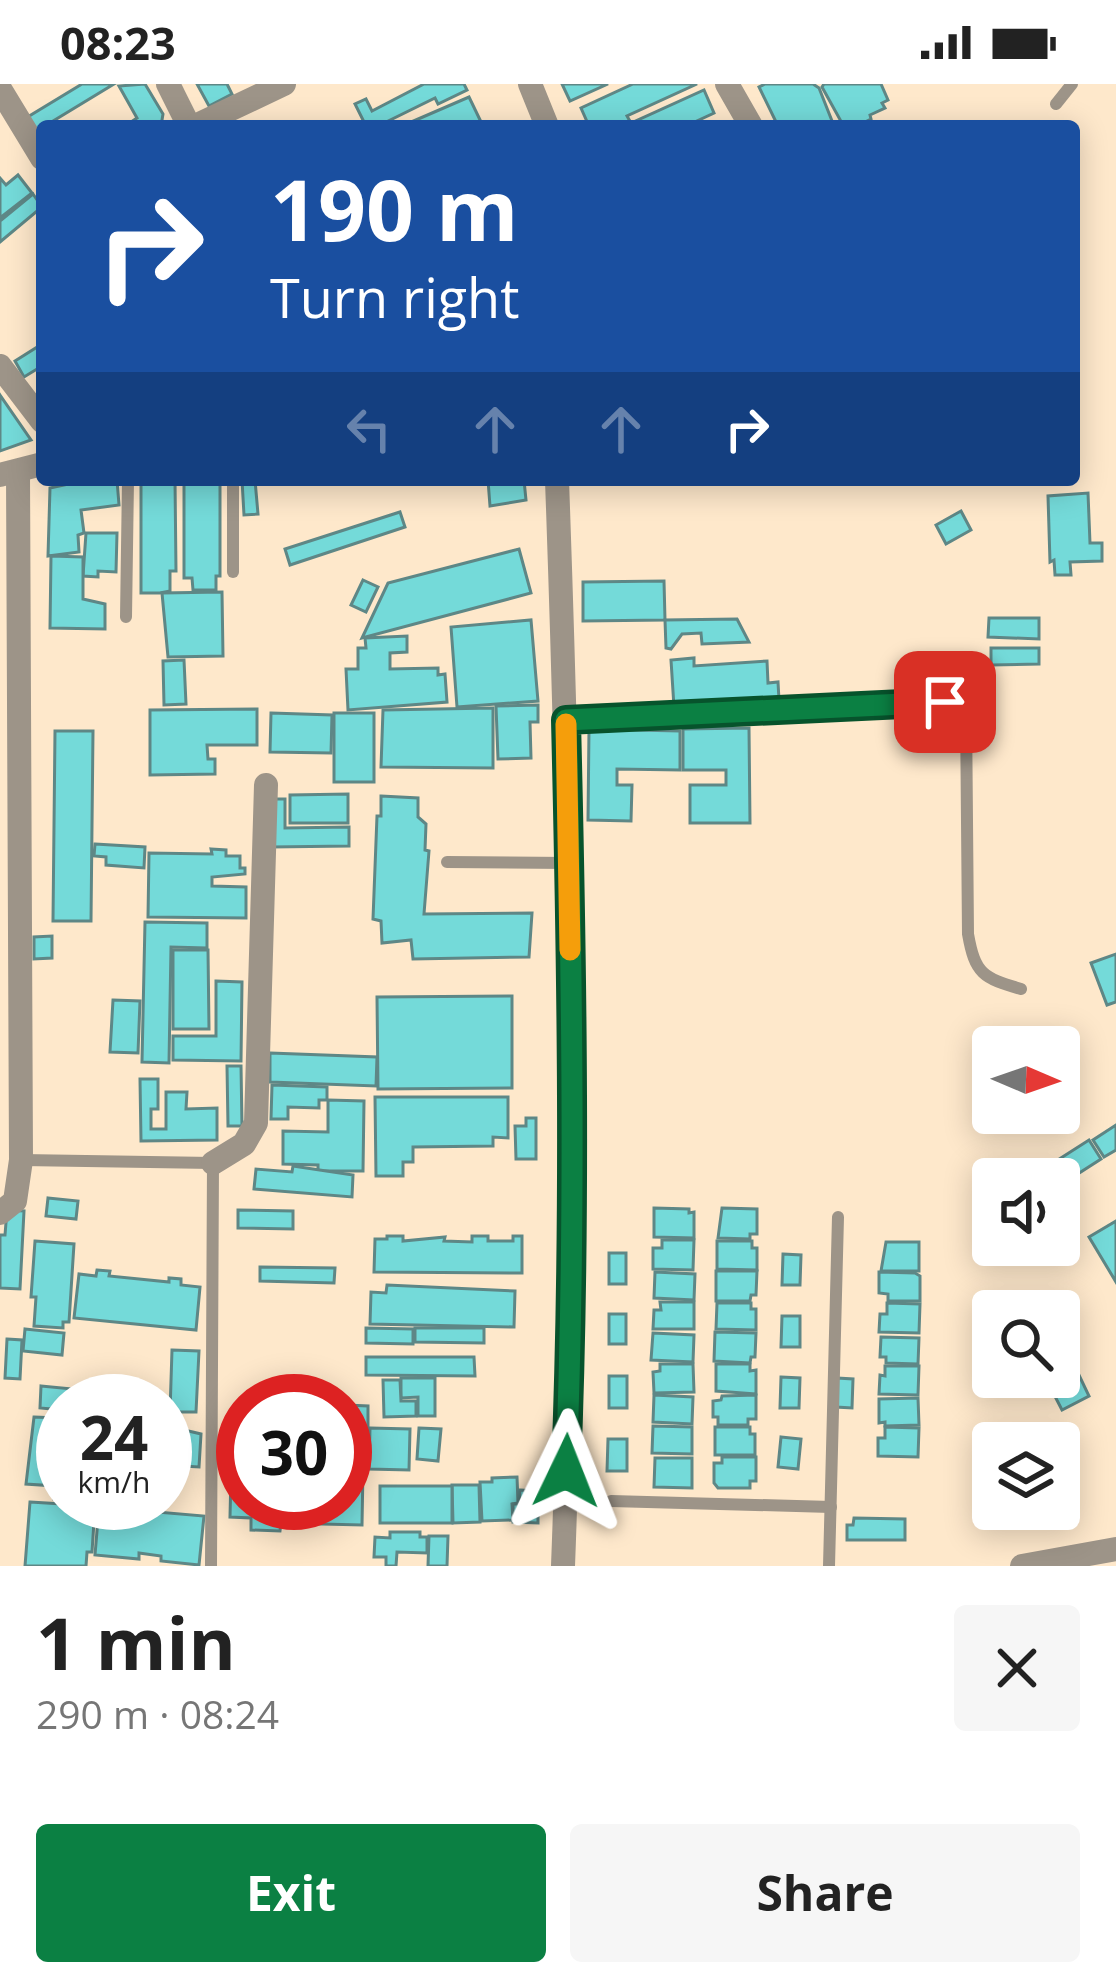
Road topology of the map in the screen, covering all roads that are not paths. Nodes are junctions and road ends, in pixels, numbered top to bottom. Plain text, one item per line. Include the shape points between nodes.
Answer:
1 (168, 84) edge
2 (284, 84) edge
3 (530, 84) edge
4 (727, 84) edge
5 (1072, 84) edge
6 (0, 89) edge
7 (1056, 104) dead end
8 (189, 120) edge
9 (205, 120) edge
10 (545, 120) edge
11 (748, 120) edge
12 (36, 148) edge
13 (0, 366) edge
14 (36, 414) edge
15 (20, 470) edge
16 (128, 486) edge
17 (232, 486) edge
18 (557, 486) edge
19 (233, 572) dead end
20 (126, 617) dead end
21 (566, 720) junction
22 (266, 784) dead end
23 (447, 862) dead end
24 (570, 863) junction
25 (1021, 989) dead end
26 (21, 1160) junction
27 (213, 1162) junction
28 (0, 1213) edge
29 (838, 1216) dead end
30 (610, 1501) dead end
31 (831, 1507) junction
32 (1116, 1549) edge
33 (211, 1566) edge
34 (562, 1566) edge
35 (829, 1566) edge
36 (1022, 1566) edge

1 - 8 street
2 - 9 street
3 - 10 street
4 - 11 street
5 - 7 lane
6 - 12 street
13 - 14 street
15 - 26 street
16 - 20 lane
17 - 19 lane
18 - 21 street
21 - 24 street
21 - 25 lane via 962,703 973,959 987,980
22 - 27 street via 256,1124 244,1144
23 - 24 lane
24 - 34 street
26 - 27 lane
26 - 28 street via 15,1201
27 - 33 lane
29 - 31 lane
30 - 31 lane
31 - 35 lane
32 - 36 street

